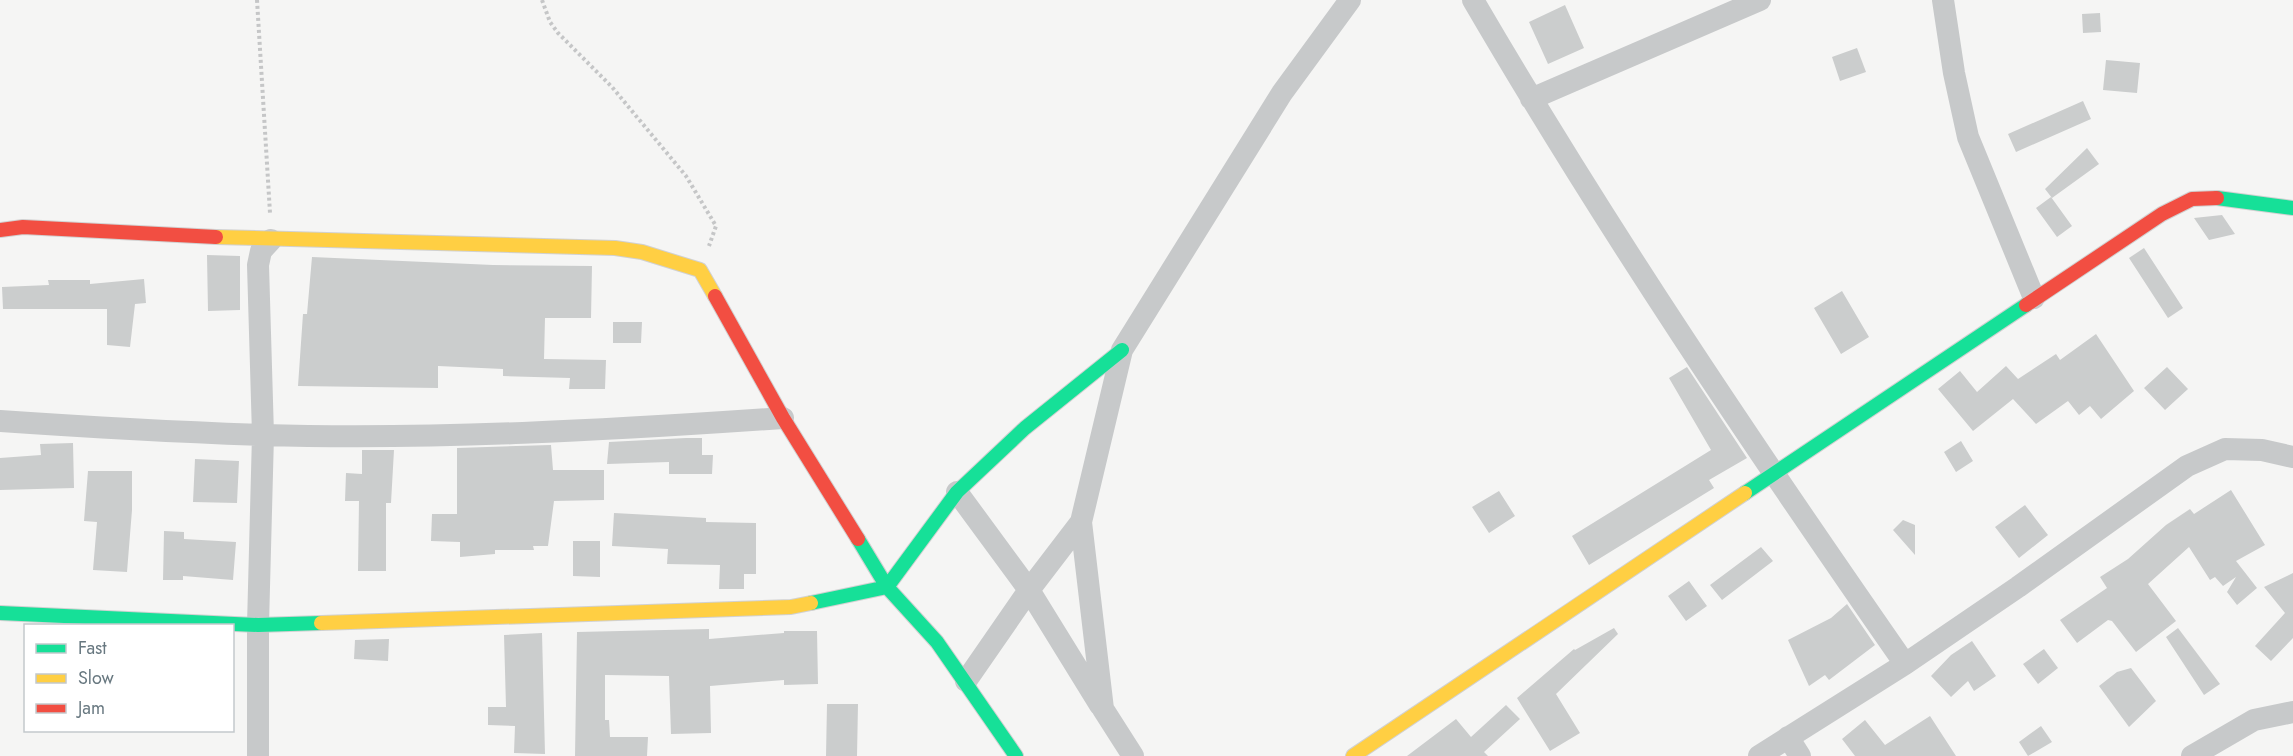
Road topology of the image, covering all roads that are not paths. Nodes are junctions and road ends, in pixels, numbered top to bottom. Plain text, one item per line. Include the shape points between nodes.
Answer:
1 (1350, 0) edge
2 (1473, 0) edge
3 (1760, 0) edge
4 (1943, 0) edge
5 (1531, 99) junction
6 (2293, 208) edge
7 (0, 230) edge
8 (271, 240) junction
9 (2034, 298) junction
10 (1122, 350) junction
11 (783, 418) junction
12 (0, 422) edge
13 (263, 435) junction
14 (2293, 458) edge
15 (1773, 475) junction
16 (957, 492) junction
17 (1081, 522) junction
18 (887, 587) junction
19 (1029, 590) junction
20 (0, 613) edge
21 (258, 625) junction
22 (1905, 664) junction
23 (966, 681) junction
24 (1103, 709) junction
25 (2293, 712) edge
26 (1788, 737) junction
27 (1010, 754) edge
28 (258, 756) edge
29 (1133, 756) edge
30 (1353, 756) edge
31 (1759, 756) edge
32 (1800, 756) edge
33 (2192, 756) edge

1 - 10 street via 1282,93
2 - 5 street
3 - 5 street
4 - 9 street via 1953,73 1968,137
5 - 15 street
6 - 9 street via 2227,198 2192,199 2162,214
7 - 8 street via 23,227
8 - 11 street via 286,237 615,248 700,270
8 - 13 street via 261,251 258,265
9 - 15 street
10 - 16 street via 1025,428
10 - 17 street
11 - 13 street via 523,433
11 - 18 street
12 - 13 street
13 - 21 street
14 - 22 street via 2262,450 2225,449 2187,466
15 - 22 street
15 - 30 street
16 - 18 street
16 - 19 street
17 - 19 street
17 - 24 street
18 - 21 street via 791,607
18 - 23 street
19 - 23 street
19 - 24 street
20 - 21 street
21 - 28 street
22 - 26 street
23 - 27 street
24 - 29 street
25 - 33 street via 2254,720
26 - 31 street
26 - 32 street

